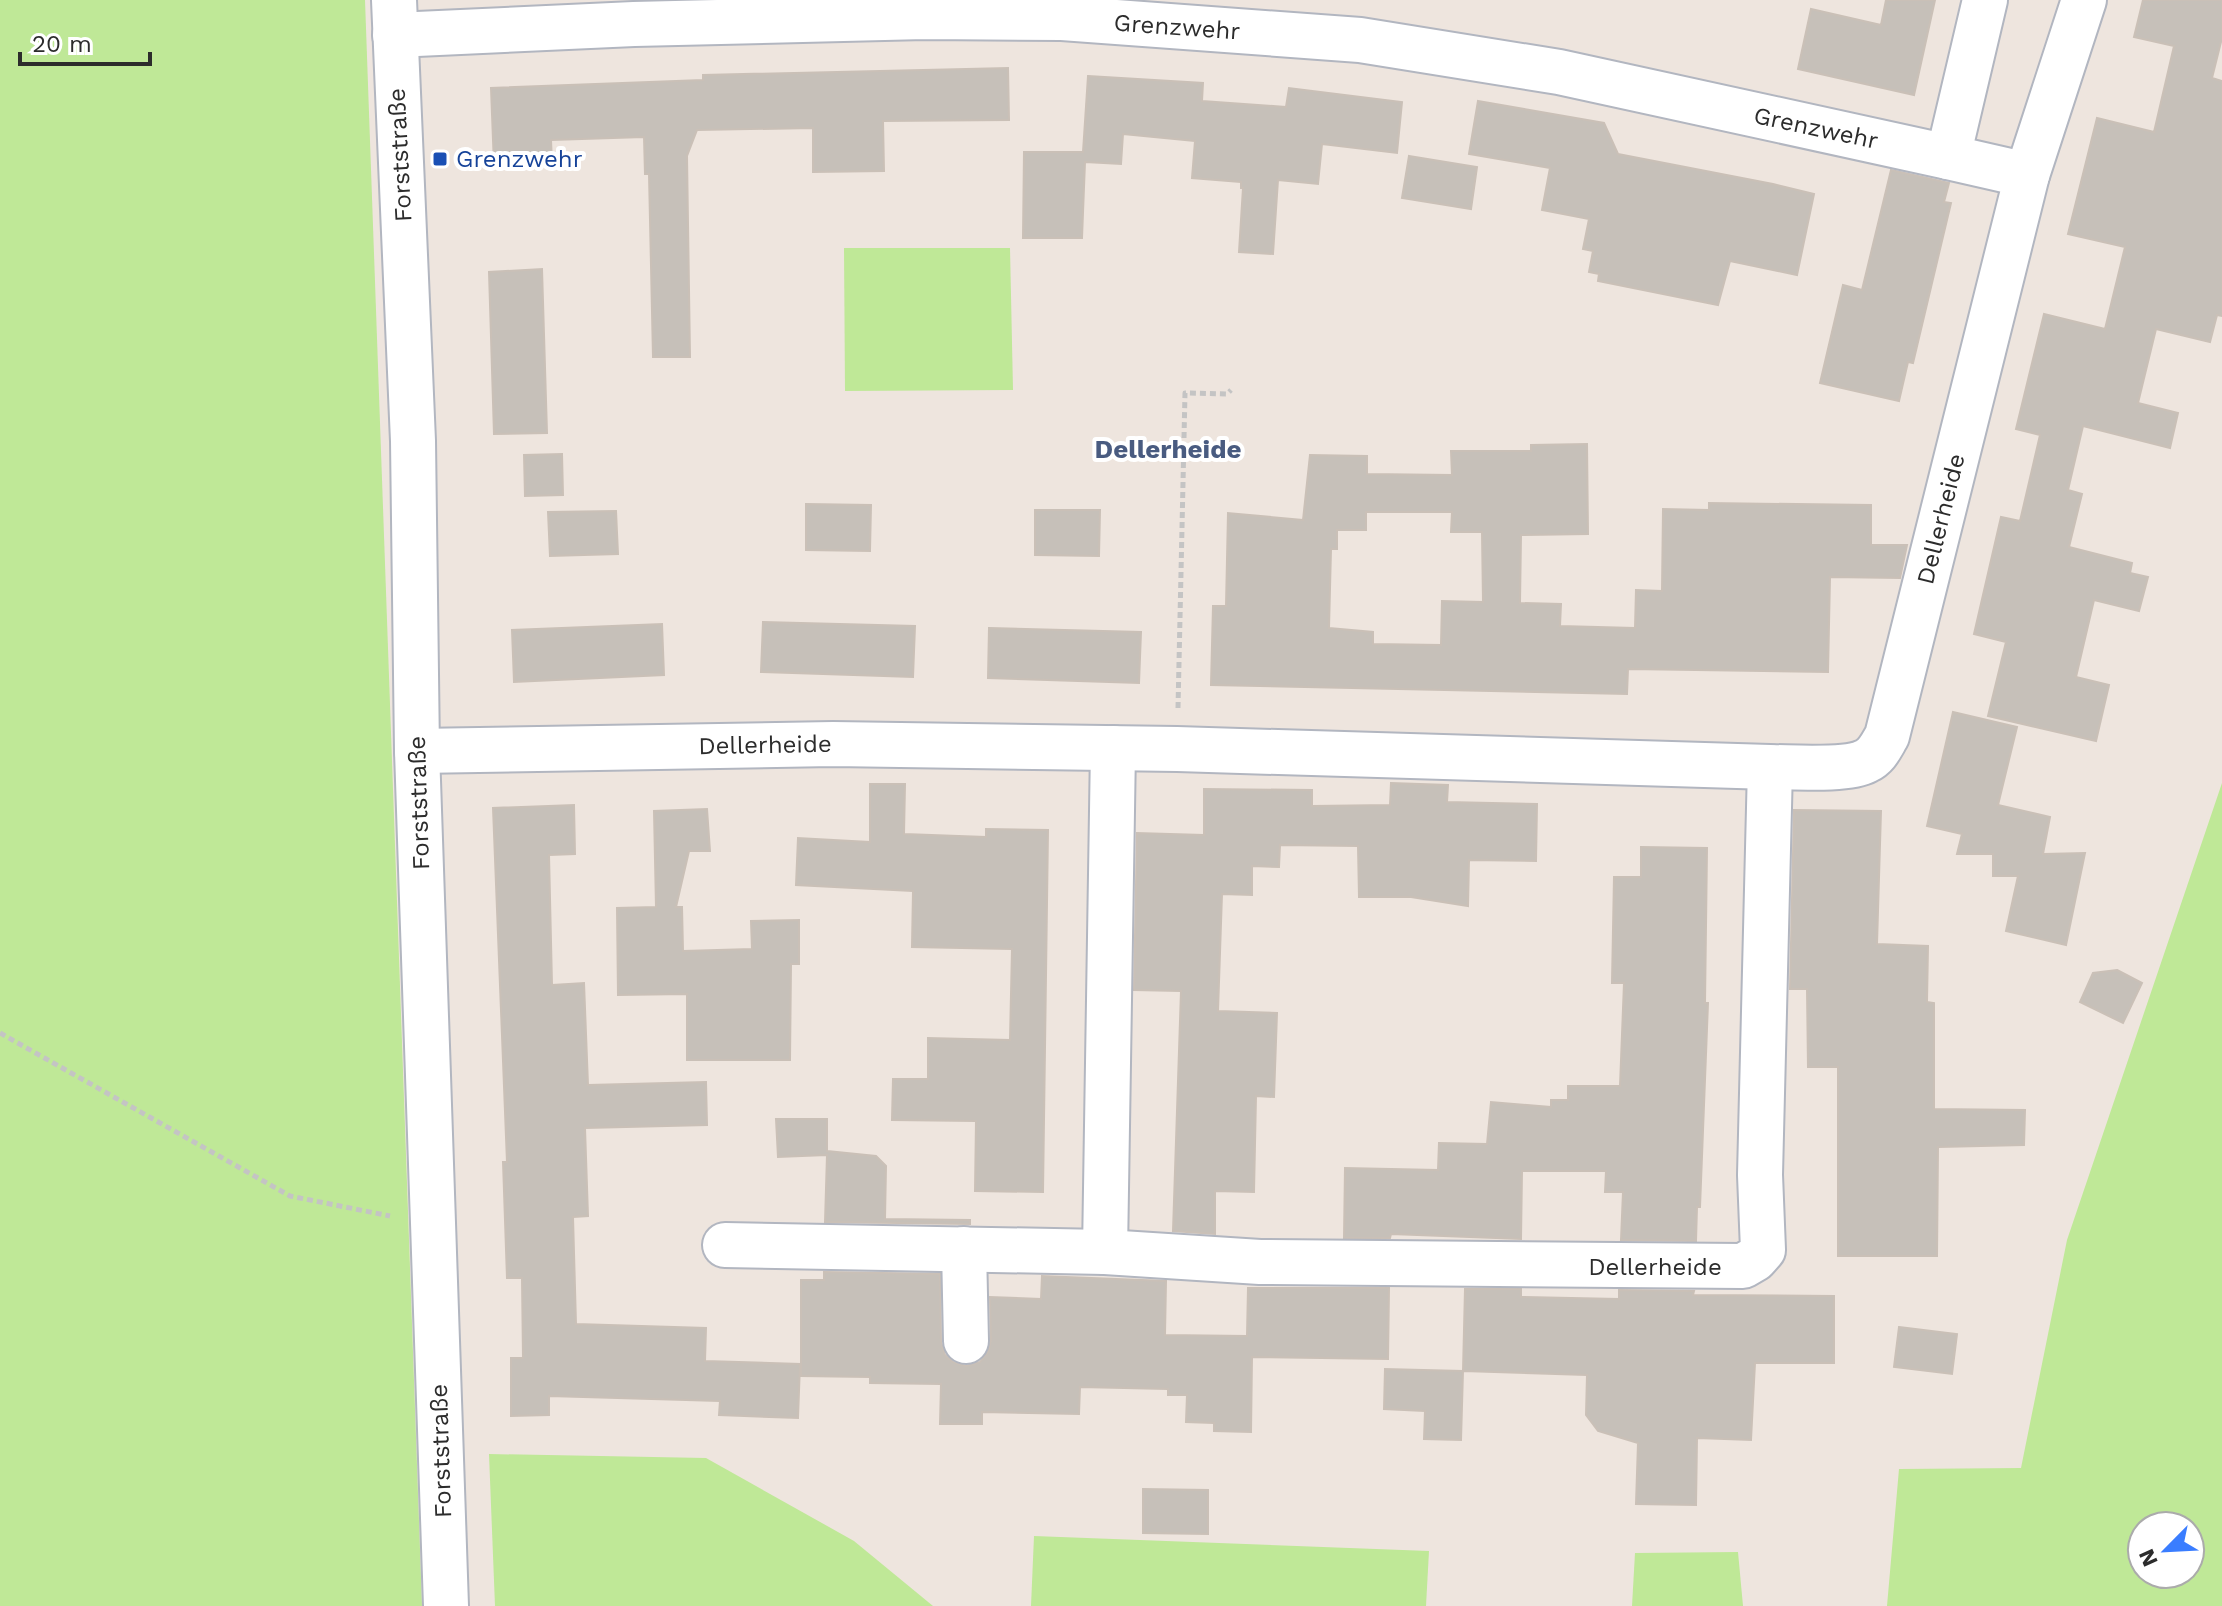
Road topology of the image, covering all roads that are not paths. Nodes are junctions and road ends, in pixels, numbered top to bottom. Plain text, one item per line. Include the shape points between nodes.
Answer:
1 (1985, 0) edge
2 (2084, 0) edge
3 (394, 17) edge
4 (1948, 157) junction
5 (2027, 175) junction
6 (1113, 748) junction
7 (417, 751) junction
8 (1770, 767) junction
9 (725, 1245) dead end
10 (964, 1249) junction
11 (1105, 1252) junction
12 (966, 1341) dead end
13 (446, 1606) edge

1 - 4 street
2 - 5 street, Dellerheide
3 - 4 street, Grenzwehr via 634,24 1062,18 1360,40 1559,72
3 - 7 street, Forststraße via 413,441
4 - 5 street
5 - 8 street, Dellerheide via 1887,736 1865,762
6 - 7 street, Dellerheide via 833,744
6 - 8 street, Dellerheide
6 - 11 street
7 - 13 street, Forststraße
8 - 11 street, Dellerheide via 1760,1175 1763,1250 1755,1259 1731,1268 1435,1266
9 - 10 street, Dellerheide
10 - 11 street, Dellerheide
10 - 12 street

